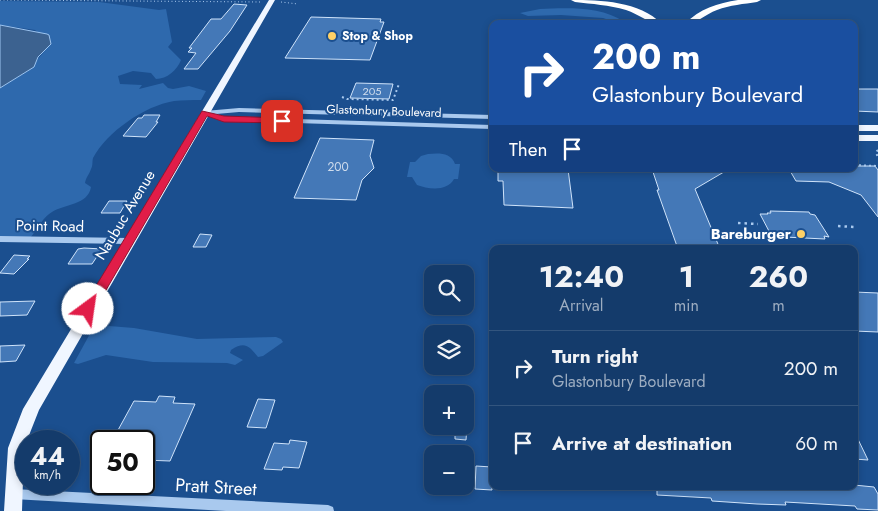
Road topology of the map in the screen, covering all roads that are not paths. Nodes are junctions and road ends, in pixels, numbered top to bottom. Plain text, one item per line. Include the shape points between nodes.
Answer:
1 (575, 0) edge
2 (757, 0) edge
3 (271, 1) edge
4 (652, 20) edge
5 (694, 20) edge
6 (204, 113) junction
7 (431, 116) junction
8 (452, 116) junction
9 (489, 117) edge
10 (430, 125) junction
11 (450, 126) junction
12 (489, 127) edge
13 (858, 128) edge
14 (878, 128) edge
15 (858, 138) edge
16 (878, 138) edge
17 (0, 239) edge
18 (129, 241) junction
19 (14, 494) junction
20 (14, 511) edge
21 (328, 511) edge

1 - 4 highway via 628,9
2 - 5 highway via 712,9
3 - 6 main road, Naubuc Avenue
6 - 7 street, Glastonbury Boulevard via 233,110
6 - 10 street, Glastonbury Boulevard via 227,119
6 - 18 main road, Naubuc Avenue
7 - 8 street, Glastonbury Boulevard
7 - 10 street
8 - 9 street, Glastonbury Boulevard
8 - 11 street
10 - 11 street, Glastonbury Boulevard
11 - 12 street, Glastonbury Boulevard
13 - 14 main road
15 - 16 main road
17 - 18 street, Point Road
18 - 19 main road, Naubuc Avenue via 31,409 16,448
19 - 20 main road, Naubuc Avenue
19 - 21 street, Pratt Street

